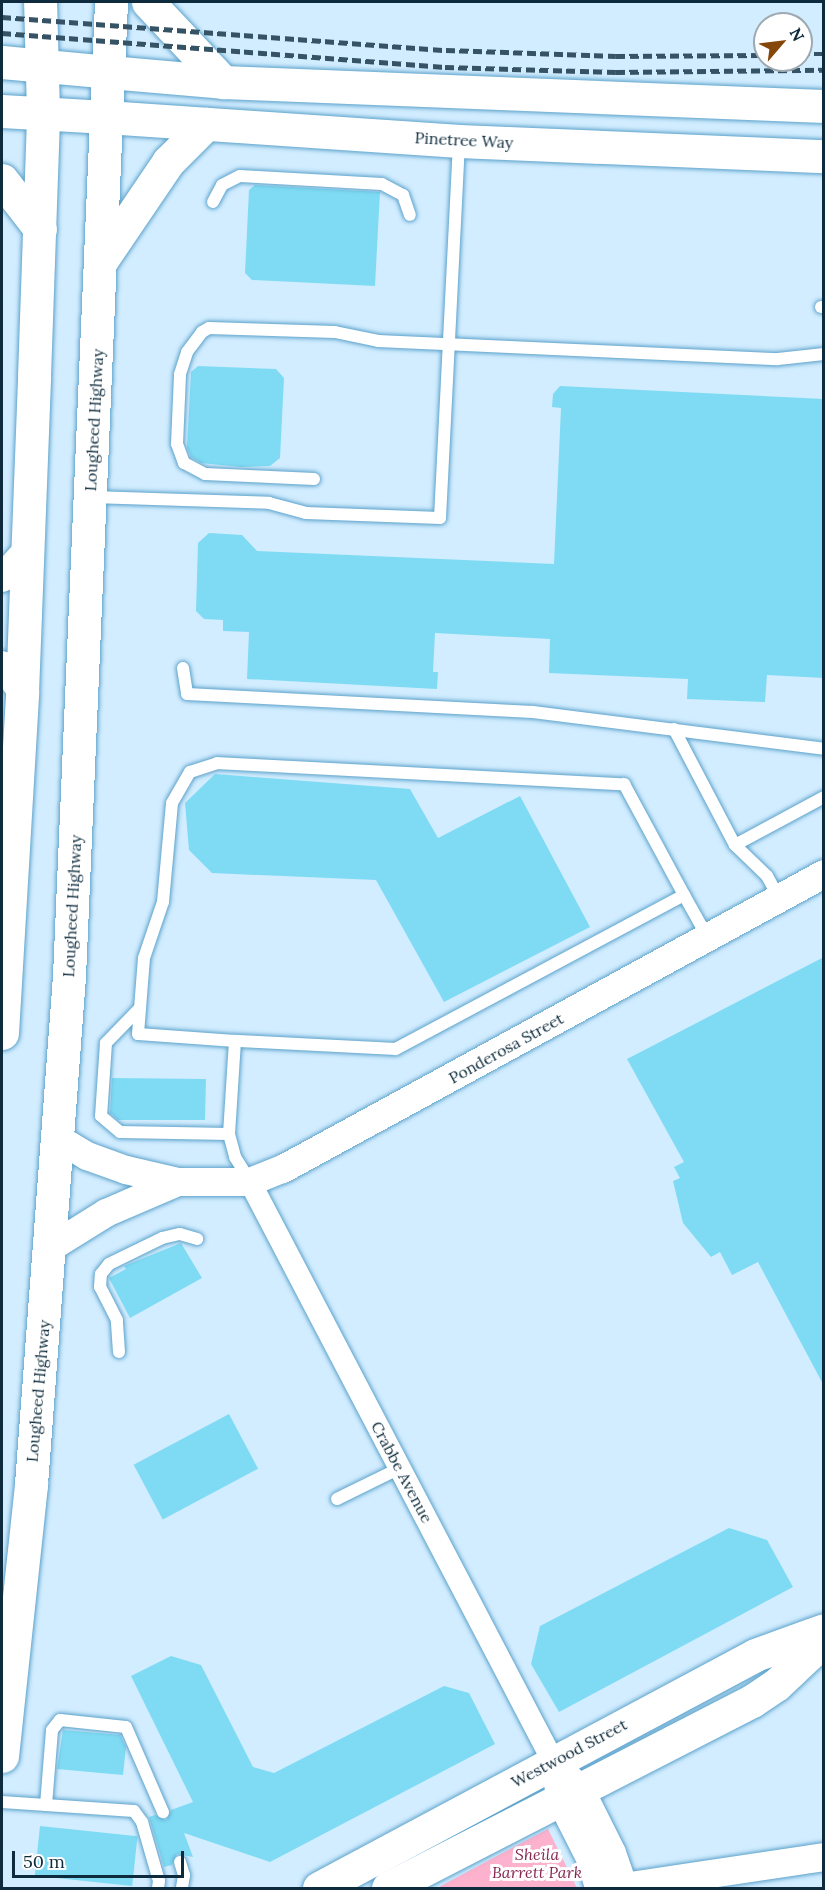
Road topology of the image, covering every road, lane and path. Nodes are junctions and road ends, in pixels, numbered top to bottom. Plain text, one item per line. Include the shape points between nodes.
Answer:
1 (40, 2) edge
2 (111, 2) edge
3 (148, 2) edge
4 (2, 62) edge
5 (43, 66) junction
6 (109, 72) junction
7 (223, 82) junction
8 (824, 106) edge
9 (2, 111) edge
10 (43, 113) junction
11 (106, 117) junction
12 (206, 124) junction
13 (459, 141) junction
14 (824, 156) edge
15 (2, 180) edge
16 (213, 202) dead end
17 (410, 215) dead end
18 (40, 229) junction
19 (101, 261) junction
20 (448, 345) junction
21 (824, 354) edge
22 (314, 479) dead end
23 (90, 497) junction
24 (28, 549) junction
25 (2, 578) edge
26 (2, 665) edge
27 (183, 668) dead end
28 (22, 692) junction
29 (674, 729) junction
30 (824, 749) edge
31 (824, 797) edge
32 (735, 845) junction
33 (824, 874) edge
34 (684, 895) junction
35 (779, 898) junction
36 (708, 938) junction
37 (140, 1008) junction
38 (2, 1033) edge
39 (235, 1041) junction
40 (229, 1134) junction
41 (57, 1138) junction
42 (178, 1182) junction
43 (250, 1182) junction
44 (197, 1239) dead end
45 (50, 1248) junction
46 (119, 1352) dead end
47 (400, 1468) junction
48 (337, 1499) dead end
49 (824, 1630) edge
50 (824, 1640) edge
51 (2, 1755) edge
52 (553, 1761) junction
53 (571, 1796) junction
54 (2, 1802) edge
55 (46, 1805) junction
56 (163, 1812) dead end
57 (824, 1857) edge
58 (180, 1862) dead end
59 (158, 1888) edge
60 (182, 1888) edge
61 (320, 1888) edge
62 (388, 1888) edge
63 (616, 1888) edge

1 - 5 main road
2 - 6 main road, Lougheed Highway
3 - 7 main road
4 - 5 main road
5 - 6 main road
5 - 10 main road
6 - 7 main road
6 - 11 main road, Lougheed Highway
7 - 8 main road
9 - 10 main road
10 - 11 main road
10 - 18 main road
11 - 12 main road, Pinetree Way
11 - 19 main road, Lougheed Highway
12 - 13 main road, Pinetree Way
12 - 19 main road via 168,162
13 - 14 main road, Pinetree Way
13 - 20 lane
15 - 18 main road
16 - 17 lane via 222,185 240,176 382,184 403,195
18 - 24 main road
19 - 23 main road, Lougheed Highway
20 - 21 lane via 778,358
20 - 22 lane via 378,341 335,332 209,328 193,342 181,370 177,444 182,460 192,470 205,474
20 - 23 lane via 440,518 303,512 269,502
23 - 41 main road, Lougheed Highway via 75,858
24 - 25 street
24 - 28 main road
26 - 28 street
27 - 29 lane via 187,694 533,712
28 - 38 main road
29 - 30 lane
29 - 32 lane
31 - 32 lane
32 - 35 lane via 767,876
33 - 35 street, Ponderosa Street
34 - 36 lane
34 - 37 lane via 624,784 217,763 190,772 172,803 163,902 144,958
34 - 39 lane via 395,1049
35 - 36 street, Ponderosa Street
36 - 43 street, Ponderosa Street via 283,1169
37 - 39 lane via 138,1034
37 - 40 lane via 106,1043 101,1116 120,1132
39 - 40 lane
40 - 43 lane via 235,1158
41 - 42 street, Ponderosa Street via 108,1164
41 - 45 main road, Lougheed Highway
42 - 43 street, Ponderosa Street
42 - 45 street, Ponderosa Street via 106,1214
43 - 47 street, Crabbe Avenue
44 - 46 lane via 180,1234 162,1238 109,1264 101,1274 100,1287 117,1320
45 - 51 main road, Lougheed Highway via 31,1484
47 - 48 lane
47 - 52 street, Crabbe Avenue
49 - 52 main road, Westwood Street via 762,1652
50 - 53 main road via 761,1695
52 - 53 street
52 - 61 main road, Westwood Street
53 - 62 main road
53 - 63 street via 612,1853
54 - 55 lane
55 - 56 lane via 52,1730 60,1719 126,1727
55 - 59 lane via 134,1811 147,1842
57 - 63 street
58 - 60 lane

